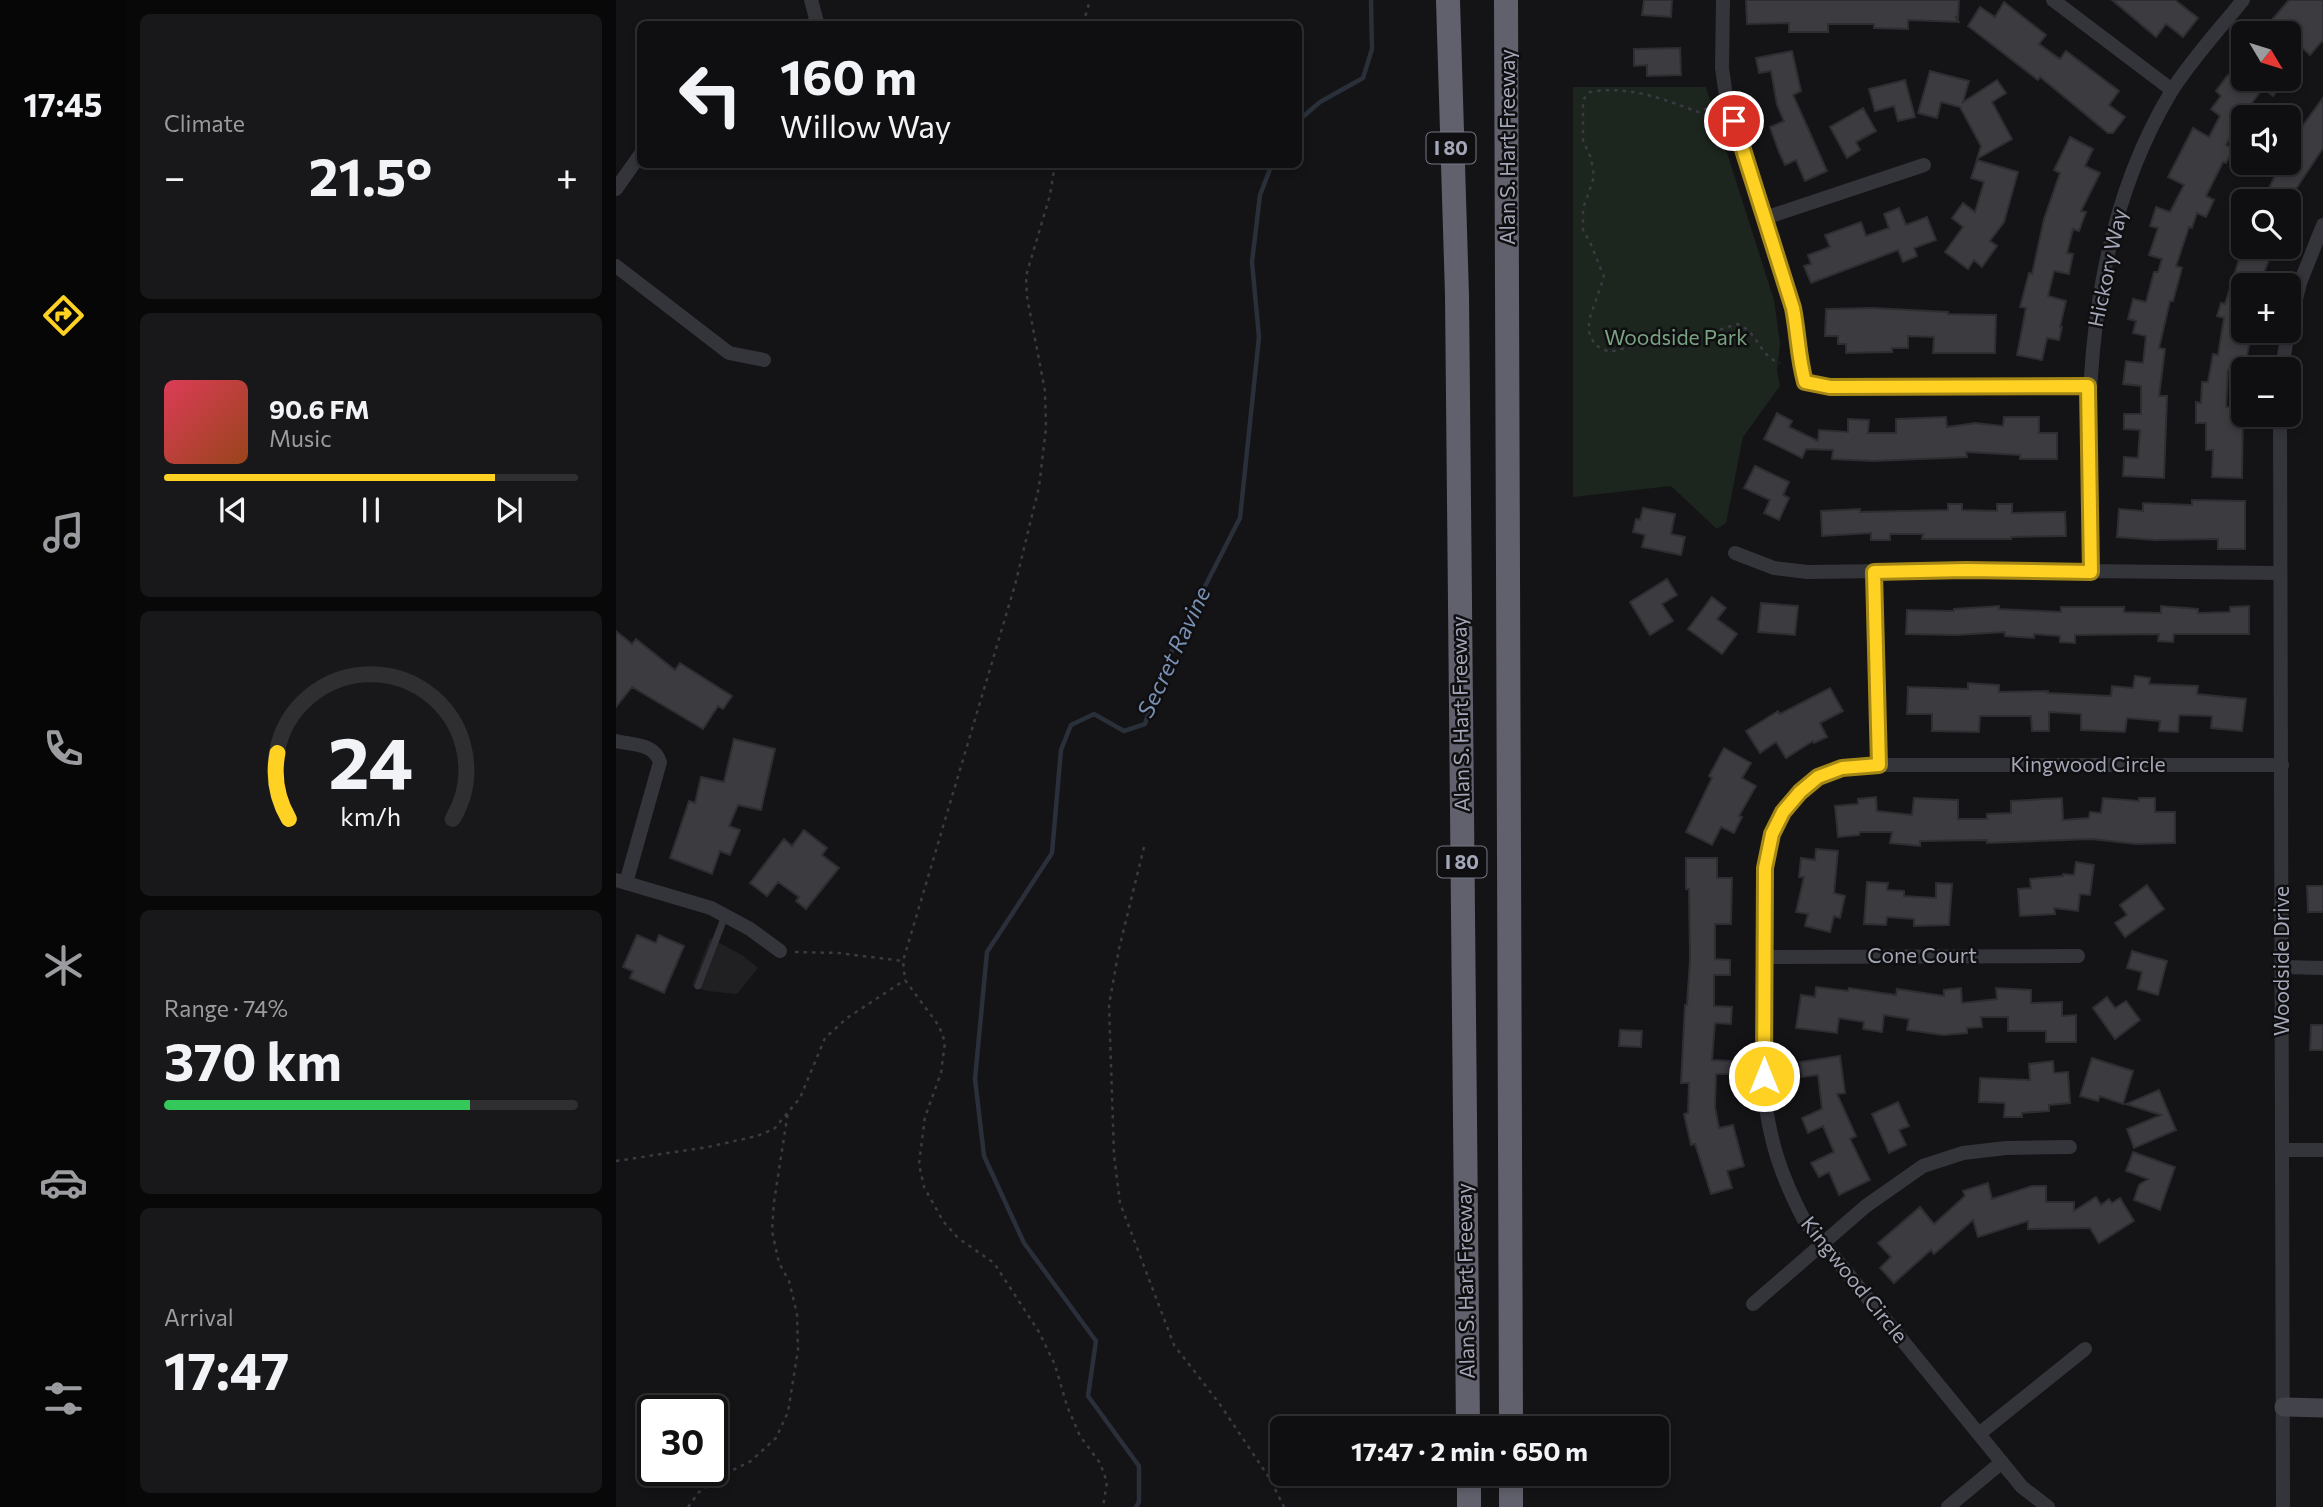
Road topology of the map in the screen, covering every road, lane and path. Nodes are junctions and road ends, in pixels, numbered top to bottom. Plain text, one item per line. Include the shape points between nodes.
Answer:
1 (811, 0) edge
2 (1090, 0) edge
3 (1448, 0) edge
4 (1506, 0) edge
5 (1723, 0) edge
6 (2053, 0) edge
7 (2243, 0) edge
8 (817, 21) edge
9 (1084, 21) edge
10 (2172, 90) junction
11 (1718, 104) dead end
12 (637, 159) edge
13 (1924, 165) dead end
14 (1054, 168) edge
15 (616, 188) edge
16 (1765, 218) junction
17 (2323, 225) edge
18 (616, 266) edge
19 (2301, 280) edge
20 (765, 360) dead end
21 (1780, 363) dead end
22 (2088, 386) junction
23 (2280, 427) edge
24 (1735, 553) dead end
25 (1874, 572) junction
26 (2091, 572) junction
27 (2280, 573) junction
28 (616, 741) edge
29 (1879, 765) junction
30 (2281, 765) junction
31 (1144, 847) dead end
32 (621, 882) edge
33 (725, 915) junction
34 (780, 951) joint
35 (2078, 956) dead end
36 (1765, 957) junction
37 (903, 961) junction
38 (2282, 967) junction
39 (2323, 968) edge
40 (905, 980) junction
41 (698, 986) dead end
42 (788, 1112) junction
43 (2070, 1147) dead end
44 (2283, 1150) junction
45 (2323, 1150) edge
46 (616, 1161) edge
47 (1822, 1244) junction
48 (1753, 1304) dead end
49 (2085, 1349) dead end
50 (2284, 1407) junction
51 (2323, 1408) edge
52 (1468, 1416) edge
53 (1511, 1416) edge
54 (1979, 1434) junction
55 (2002, 1462) junction
56 (1469, 1486) edge
57 (1511, 1486) edge
58 (688, 1507) edge
59 (1103, 1507) edge
60 (1284, 1507) edge
61 (1469, 1507) edge
62 (1511, 1507) edge
63 (1948, 1507) edge
64 (2048, 1507) edge
65 (2283, 1507) edge

1 - 8 street
2 - 9 path
3 - 52 highway, Alan S. Hart Freeway / I 80 via 1457,295
4 - 53 highway, Alan S. Hart Freeway / I 80
5 - 16 street via 1726,96
6 - 10 street
7 - 10 street, Hickory Way
10 - 22 street, Hickory Way via 2127,183 2110,240 2098,295
11 - 21 path via 1698,112 1640,92 1602,90 1590,92 1583,100 1583,141 1594,177 1583,209 1583,230 1604,277 1589,332 1595,345 1609,352 1664,339 1701,337 1737,324 1758,338 1765,355
12 - 15 street
13 - 16 street
14 - 37 path via 1026,276 1045,391 1039,487 1015,585
16 - 22 street via 1793,308 1805,382 1830,387
17 - 19 street
18 - 20 street via 729,353
22 - 26 street, Hickory Way
23 - 27 street, Woodside Drive
24 - 25 street via 1774,568
25 - 26 street
25 - 29 street
26 - 27 street
27 - 30 street, Woodside Drive
28 - 32 street via 652,749 660,762
29 - 30 street, Kingwood Circle
29 - 36 street, Kingwood Circle via 1842,768 1818,777 1783,812 1772,834 1765,868
30 - 38 street, Woodside Drive
31 - 60 path via 1109,1005 1120,1203 1174,1345 1270,1479
32 - 33 street
33 - 34 street
33 - 41 lane
34 - 37 path
35 - 36 street, Cone Court
36 - 47 street, Kingwood Circle via 1767,1125 1785,1184
37 - 40 path
38 - 39 street
38 - 44 street, Woodside Drive
40 - 42 path via 825,1038 800,1098
40 - 59 path via 946,1042 942,1073 925,1116 919,1164 924,1186 958,1238 994,1263 1040,1332 1067,1406 1107,1482
42 - 46 path via 774,1129 757,1136
42 - 58 path via 772,1231 797,1314 798,1350 788,1412 776,1438 751,1461 699,1492
43 - 47 street via 1963,1153 1923,1166
44 - 45 street
44 - 50 street, Woodside Drive
47 - 48 street
47 - 54 street, Kingwood Circle
49 - 54 street
50 - 51 street
50 - 65 street, Woodside Drive
54 - 55 street, Kingwood Circle
55 - 63 street
55 - 64 street, Kingwood Circle via 2022,1487
56 - 61 highway
57 - 62 highway

